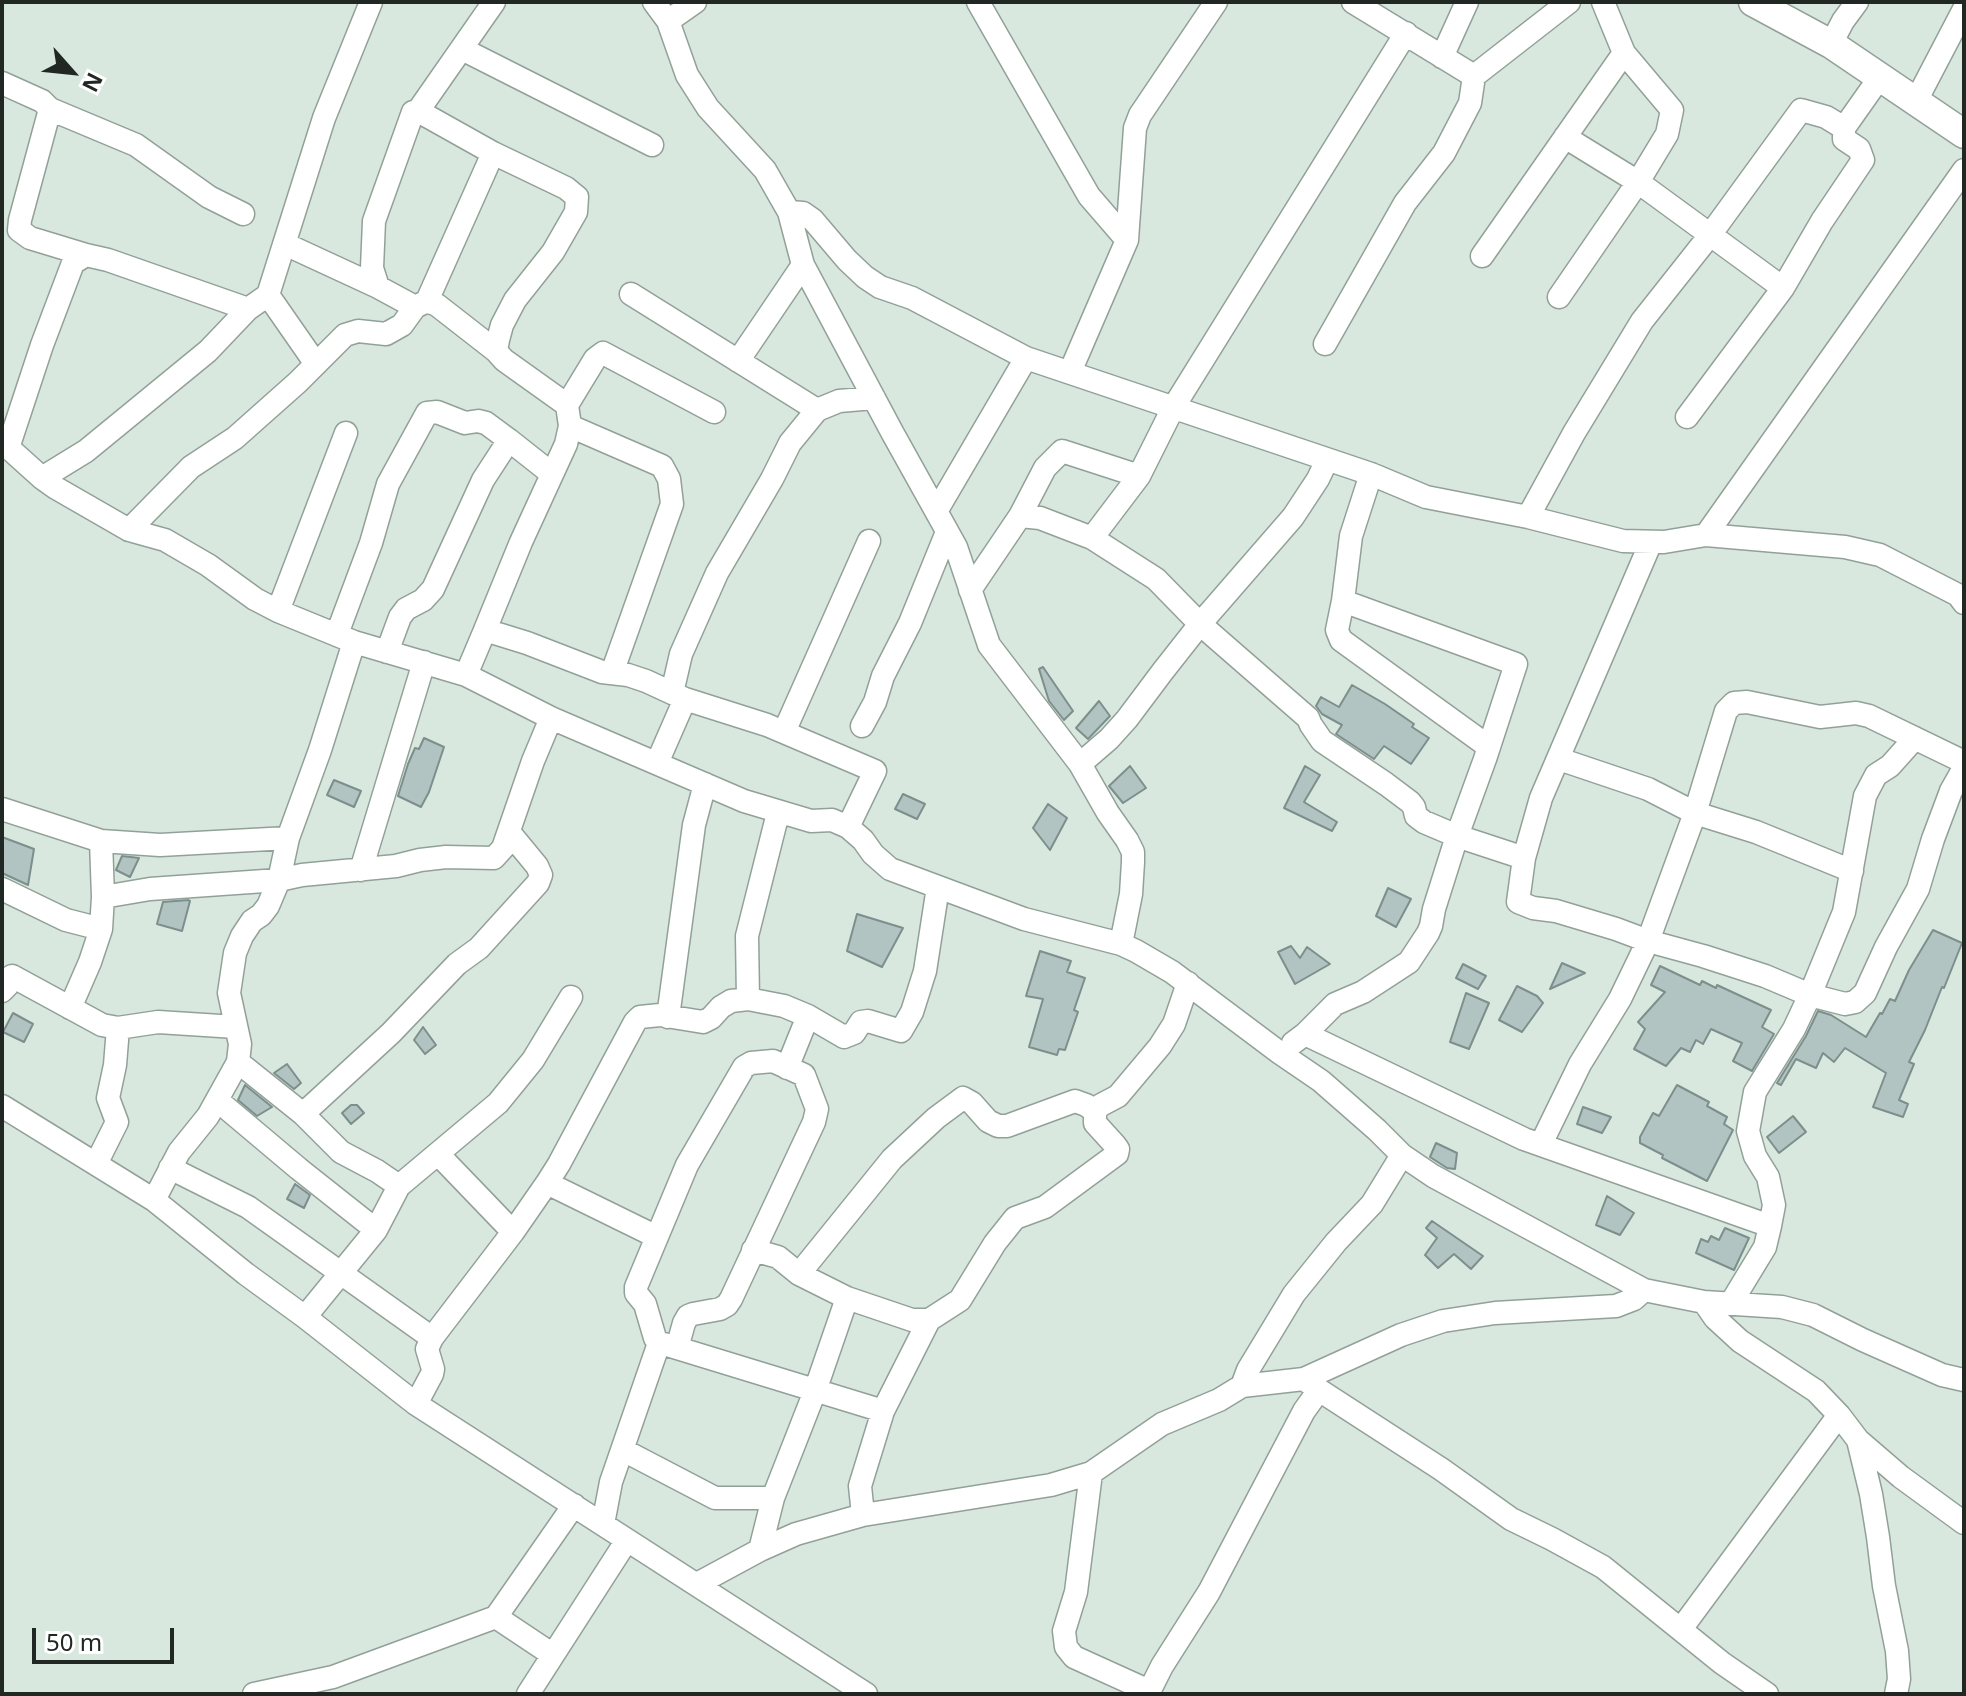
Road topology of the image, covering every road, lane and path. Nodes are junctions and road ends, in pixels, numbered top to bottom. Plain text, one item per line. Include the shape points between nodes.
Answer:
1 (371, 2) edge
2 (494, 2) edge
3 (654, 2) edge
4 (695, 2) edge
5 (978, 2) edge
6 (1216, 2) edge
7 (1353, 2) edge
8 (1467, 2) edge
9 (1569, 2) edge
10 (1603, 2) edge
11 (1753, 2) edge
12 (1857, 2) edge
13 (1964, 9) edge
14 (668, 21) junction
15 (1406, 33) junction
16 (1831, 44) junction
17 (462, 49) junction
18 (1624, 53) junction
19 (1442, 57) junction
20 (1474, 76) junction
21 (1880, 77) junction
22 (2, 83) edge
23 (1916, 101) junction
24 (50, 109) junction
25 (418, 111) junction
26 (1960, 122) edge
27 (1844, 128) junction
28 (1565, 137) junction
29 (652, 145) dead end
30 (493, 153) junction
31 (1964, 170) edge
32 (1638, 182) junction
33 (789, 212) junction
34 (243, 214) dead end
35 (1710, 235) junction
36 (1127, 240) junction
37 (285, 244) junction
38 (86, 255) junction
39 (1482, 256) dead end
40 (803, 265) junction
41 (378, 287) junction
42 (1783, 288) junction
43 (631, 294) dead end
44 (268, 295) junction
45 (1559, 297) dead end
46 (421, 304) junction
47 (248, 309) junction
48 (1325, 344) dead end
49 (496, 351) junction
50 (1026, 358) junction
51 (738, 361) junction
52 (316, 364) junction
53 (1070, 372) junction
54 (874, 398) junction
55 (1173, 408) junction
56 (817, 410) junction
57 (714, 412) dead end
58 (568, 416) junction
59 (1687, 417) dead end
60 (346, 433) dead end
61 (509, 440) junction
62 (5, 445) edge
63 (1327, 460) junction
64 (552, 474) junction
65 (1371, 474) junction
66 (1139, 476) junction
67 (42, 478) junction
68 (937, 510) junction
69 (1020, 516) junction
70 (1528, 517) junction
71 (129, 530) junction
72 (947, 532) junction
73 (1706, 535) junction
74 (1092, 538) junction
75 (869, 541) dead end
76 (1651, 542) junction
77 (970, 590) junction
78 (1343, 601) junction
79 (1964, 603) edge
80 (278, 611) junction
81 (1200, 624) junction
82 (485, 630) junction
83 (346, 638) junction
84 (387, 652) junction
85 (424, 662) junction
86 (612, 673) junction
87 (466, 675) junction
88 (678, 696) junction
89 (551, 718) junction
90 (862, 726) dead end
91 (784, 732) junction
92 (1915, 738) junction
93 (1489, 747) junction
94 (1559, 759) junction
95 (657, 763) junction
96 (1080, 764) junction
97 (1964, 765) edge
98 (705, 784) junction
99 (2, 809) edge
100 (778, 813) junction
101 (1695, 813) junction
102 (848, 827) junction
103 (509, 832) junction
104 (1457, 836) junction
105 (288, 838) junction
106 (101, 841) junction
107 (1524, 858) junction
108 (361, 870) junction
109 (1852, 871) junction
110 (279, 880) junction
111 (938, 887) junction
112 (2, 889) edge
113 (103, 897) junction
114 (101, 929) junction
115 (1648, 941) junction
116 (1121, 944) junction
117 (5, 979) edge
118 (1188, 983) junction
119 (1810, 995) junction
120 (571, 997) dead end
121 (748, 999) junction
122 (70, 1008) junction
123 (808, 1016) junction
124 (668, 1017) junction
125 (236, 1027) junction
126 (118, 1028) junction
127 (1305, 1034) junction
128 (1280, 1053) junction
129 (238, 1062) junction
130 (787, 1068) junction
131 (217, 1100) junction
132 (2, 1106) edge
133 (1095, 1111) junction
134 (303, 1114) junction
135 (1541, 1144) junction
136 (438, 1154) junction
137 (1402, 1155) junction
138 (96, 1164) junction
139 (170, 1168) junction
140 (547, 1183) junction
141 (399, 1186) junction
142 (154, 1200) junction
143 (1770, 1226) junction
144 (376, 1230) junction
145 (513, 1232) junction
146 (657, 1237) junction
147 (753, 1250) junction
148 (339, 1274) junction
149 (799, 1274) junction
150 (1644, 1290) junction
151 (847, 1298) junction
152 (1704, 1302) junction
153 (1731, 1303) junction
154 (305, 1317) junction
155 (929, 1320) junction
156 (432, 1338) junction
157 (668, 1346) junction
158 (1964, 1380) edge
159 (1312, 1385) junction
160 (1242, 1386) junction
161 (815, 1391) junction
162 (416, 1404) junction
163 (883, 1411) junction
164 (1839, 1415) junction
165 (1858, 1440) junction
166 (623, 1450) junction
167 (1091, 1473) junction
168 (773, 1498) junction
169 (574, 1505) junction
170 (863, 1515) junction
171 (1964, 1523) edge
172 (603, 1524) junction
173 (627, 1540) junction
174 (760, 1550) junction
175 (697, 1584) junction
176 (496, 1617) junction
177 (1681, 1629) junction
178 (553, 1655) junction
179 (540, 1690) edge
180 (1148, 1693) edge
181 (254, 1694) edge
182 (866, 1694) edge
183 (1767, 1694) edge
184 (1896, 1694) edge

1 - 37 street via 324,118
2 - 17 street
3 - 14 street
4 - 14 street
5 - 36 street via 1089,196
6 - 36 street via 1135,128
7 - 15 street
8 - 19 street
9 - 20 street
10 - 18 street
11 - 16 street
12 - 16 street
13 - 23 street
14 - 33 street via 687,75 708,108 765,170
15 - 19 street
15 - 55 street
16 - 21 street
17 - 25 street
17 - 29 street
18 - 28 street
18 - 32 street via 1672,110 1667,134
19 - 20 street
20 - 48 street via 1470,103 1444,153 1405,203
21 - 23 street
21 - 27 street
22 - 24 street
23 - 26 street
24 - 34 street via 136,145 209,197
24 - 38 street via 19,230
25 - 30 street
25 - 41 street via 413,112 374,221 372,268
27 - 35 street via 1801,110
27 - 42 street via 1844,139 1859,149 1863,160
28 - 32 street
28 - 39 street
30 - 46 street
30 - 49 street via 577,197 576,212 553,252 515,300
31 - 73 street
32 - 35 street
32 - 45 street
33 - 40 street
33 - 50 street via 813,220 847,260 880,287 912,298
35 - 42 street
35 - 70 street via 1642,321
36 - 53 street
37 - 41 street
37 - 44 street
38 - 47 street
38 - 62 street via 73,263
40 - 51 street
40 - 54 street
41 - 46 street
42 - 59 street
43 - 51 street
44 - 47 street
44 - 52 street
46 - 49 street via 437,305
46 - 52 street via 386,334 345,335
47 - 67 street via 208,351 86,451
49 - 58 street
50 - 53 street
50 - 68 street
51 - 56 street
52 - 71 street via 235,438 191,467
53 - 55 street
54 - 56 street via 839,401
54 - 68 street
55 - 63 street
55 - 66 street
56 - 88 street via 790,443 717,573 681,654
57 - 58 street via 603,353 595,359
58 - 64 street via 566,444
58 - 86 street via 662,466 669,479 672,504
60 - 80 street
61 - 64 street
61 - 83 street via 486,423 427,413 388,484
61 - 84 street via 483,480 433,589 400,617
62 - 67 street
63 - 65 street
63 - 81 street via 1293,517
64 - 82 street
65 - 70 street via 1438,501
65 - 78 street via 1351,536
66 - 69 street via 1062,451 1045,468
66 - 74 street
67 - 71 street
68 - 72 street
69 - 74 street
69 - 77 street
70 - 76 street via 1623,541
71 - 80 street via 165,540
72 - 77 street
72 - 90 street
73 - 76 street
73 - 79 street via 1880,555
74 - 81 street via 1156,579
75 - 91 street
76 - 94 street
77 - 96 street via 989,645
78 - 93 street via 1337,630 1341,640
78 - 93 street via 1516,664
80 - 83 street
81 - 96 street via 1127,719
81 - 104 street via 1308,718 1322,741 1410,802 1424,822
82 - 86 street
82 - 87 street
83 - 84 street
83 - 105 street via 320,750
84 - 85 street
85 - 87 street
85 - 108 street
86 - 88 street
87 - 89 street
88 - 91 street
88 - 95 street
89 - 95 street
89 - 103 street
91 - 102 street via 875,771
92 - 97 street
92 - 101 street via 1856,713 1820,717 1734,703 1726,711
92 - 109 street via 1871,782
93 - 104 street
94 - 101 street via 1648,789
94 - 107 street
95 - 98 street
96 - 116 street via 1133,852
97 - 119 street via 1918,889 1865,993 1845,1004
98 - 100 street
98 - 124 street via 694,825
99 - 106 street
100 - 102 street
100 - 121 street via 747,936
101 - 109 street
101 - 115 street
102 - 111 street via 890,869
103 - 108 street via 494,858 446,857
103 - 134 street via 537,866 538,883 479,948
104 - 107 street
104 - 127 street via 1431,926 1409,962 1335,1004
105 - 106 street via 160,845
105 - 110 street
106 - 113 street
107 - 115 street via 1518,902
108 - 110 street
109 - 119 street via 1844,912
110 - 113 street
110 - 125 street via 268,906 252,921 235,953 229,993
111 - 116 street via 1024,919
111 - 123 street via 925,971 903,1029 868,1021 844,1037
112 - 114 street via 66,920
113 - 114 street
114 - 122 street
115 - 119 street
115 - 135 street
116 - 118 street
117 - 122 street
118 - 128 street
118 - 133 street via 1160,1046 1118,1096
119 - 143 street via 1755,1092 1748,1131 1768,1177 1774,1205
120 - 136 street via 533,1060 498,1103
121 - 123 street
121 - 124 street via 731,1001 703,1022
122 - 126 street
123 - 130 street
124 - 140 street via 640,1017 635,1022
125 - 126 street via 158,1022
125 - 129 street
126 - 138 street via 108,1098 117,1122
127 - 128 street
127 - 135 street
128 - 137 street via 1321,1081
129 - 131 street
129 - 134 street
130 - 146 street via 773,1061 744,1067 687,1165
130 - 147 street via 804,1075 817,1109
131 - 139 street
131 - 144 street
132 - 138 street
133 - 149 street via 1075,1101 998,1126 963,1098 892,1159
133 - 155 street via 1095,1123 1117,1154 1045,1207 1015,1218 960,1300
134 - 141 street via 341,1152
135 - 143 street
136 - 141 street
136 - 145 street
137 - 150 street
137 - 160 street via 1372,1204 1294,1294
138 - 142 street
139 - 142 street
139 - 148 street via 248,1207
140 - 145 street
140 - 146 street
141 - 144 street
142 - 154 street
143 - 153 street via 1765,1247
144 - 148 street
145 - 156 street
146 - 157 street via 636,1293 645,1304 655,1338
147 - 149 street via 778,1257
147 - 157 street via 727,1305 688,1316
148 - 154 street
148 - 156 street
149 - 151 street
150 - 152 street
150 - 159 street via 1616,1306 1443,1321 1401,1335
151 - 155 street via 912,1320
151 - 161 street
152 - 153 street
152 - 164 street via 1740,1341 1816,1391
153 - 158 street via 1813,1315 1942,1375
154 - 162 street
155 - 163 street
156 - 162 street via 427,1349 432,1374
157 - 161 street
157 - 166 street
159 - 160 street
159 - 177 street via 1511,1519 1603,1567
159 - 180 street via 1209,1592
160 - 167 street via 1162,1424
161 - 163 street
161 - 168 street
162 - 169 street
163 - 170 street via 860,1486
164 - 165 street
164 - 177 street
165 - 171 street
165 - 184 street via 1897,1651
166 - 168 street via 715,1498
166 - 172 street
167 - 170 street via 1051,1485
167 - 180 street via 1076,1592 1064,1631 1066,1647 1074,1657
168 - 174 street
169 - 172 street
169 - 176 street
170 - 174 street
172 - 173 street
173 - 175 street
173 - 178 street
174 - 175 street
175 - 182 street
176 - 178 street
176 - 181 street via 333,1677
177 - 183 street
178 - 179 street

